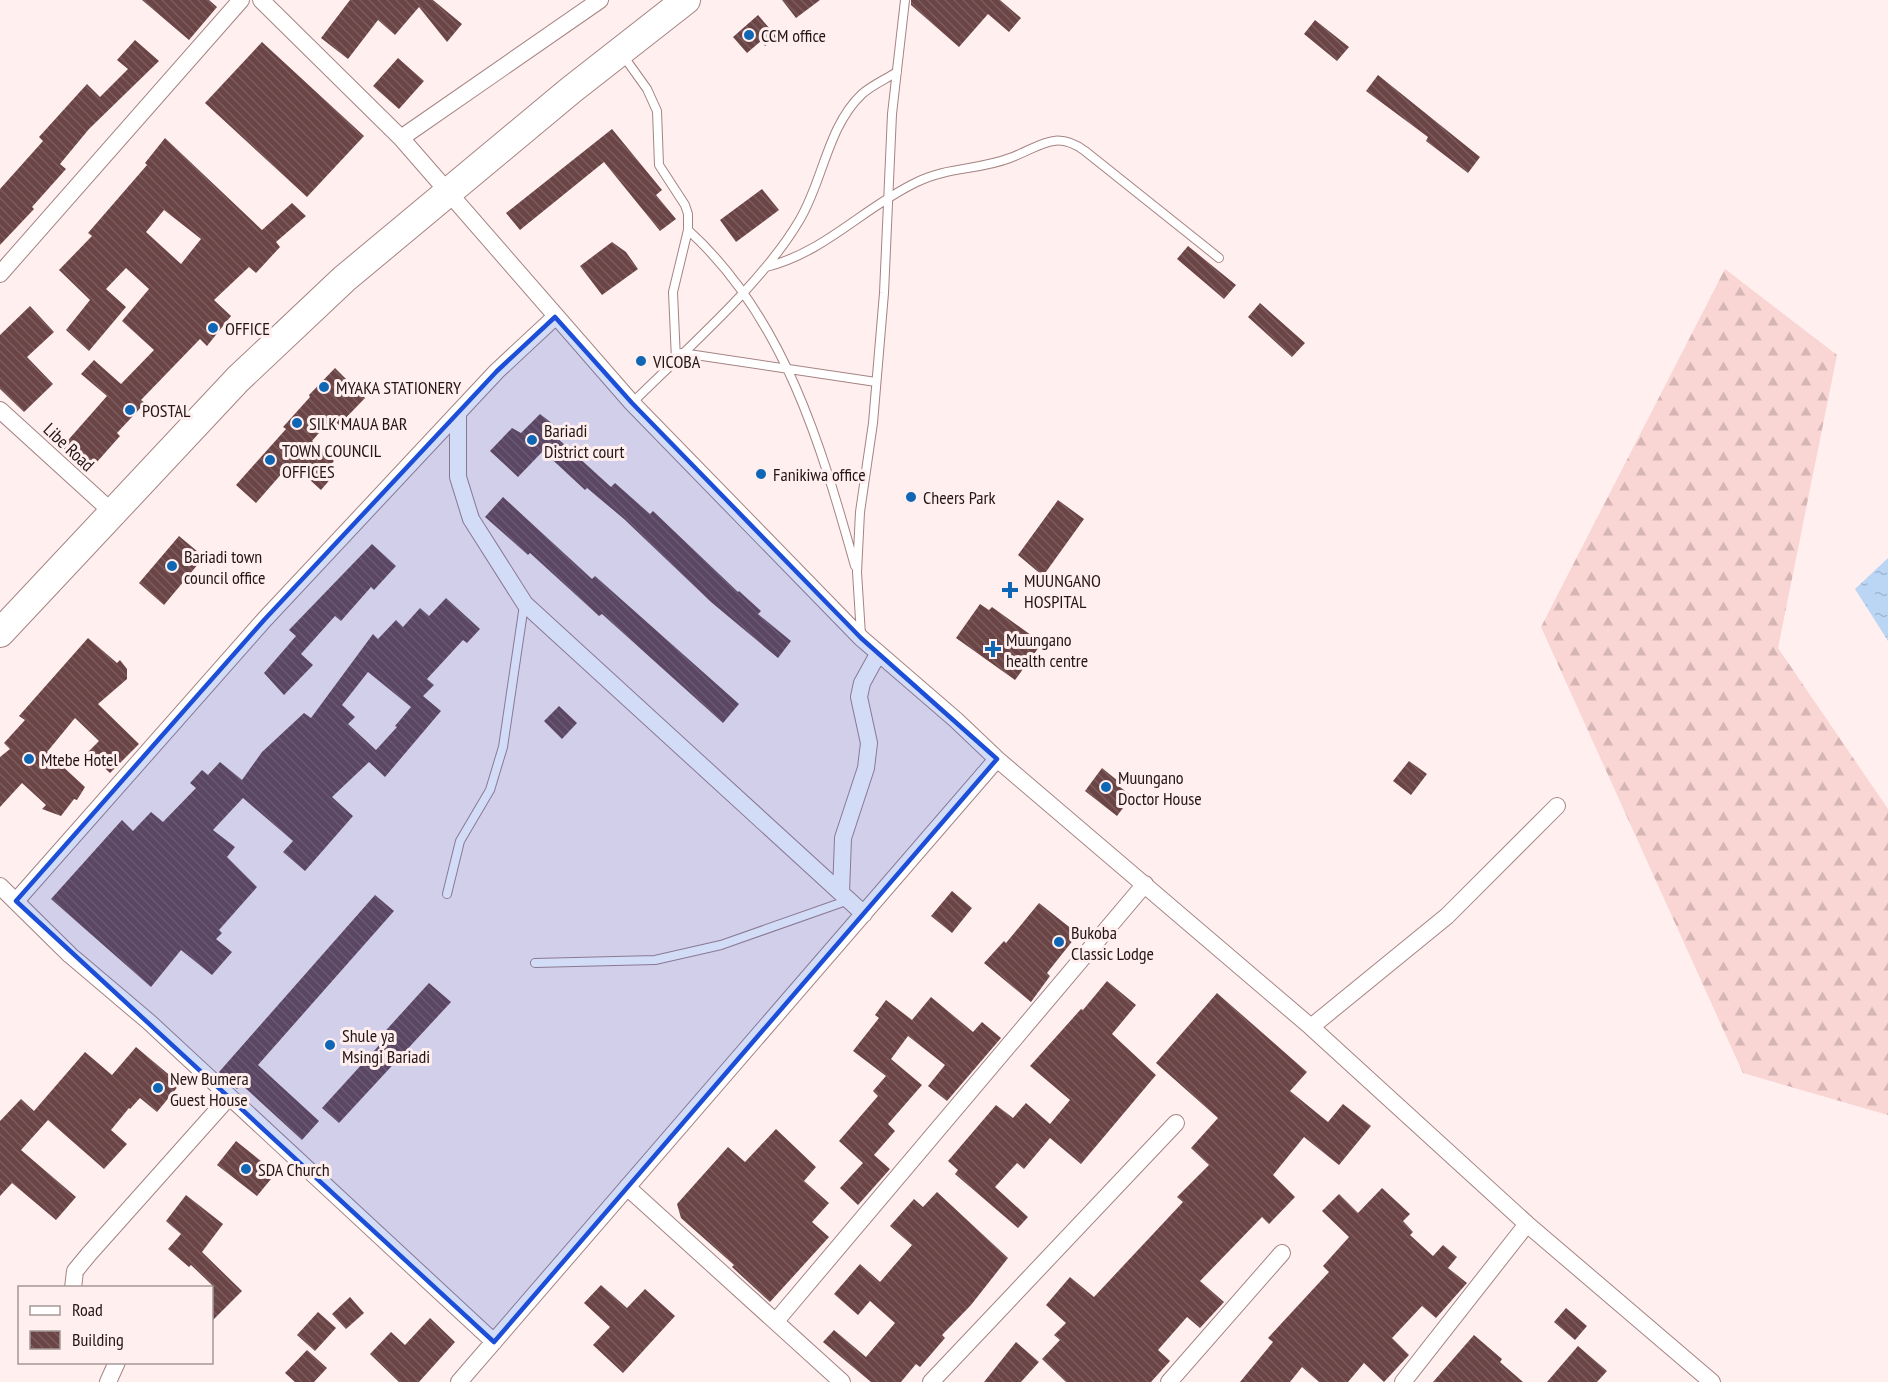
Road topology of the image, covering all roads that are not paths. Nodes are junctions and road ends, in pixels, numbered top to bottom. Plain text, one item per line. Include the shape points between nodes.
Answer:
1 (241, 0) edge
2 (261, 0) edge
3 (600, 0) edge
4 (686, 0) edge
5 (905, 0) edge
6 (620, 52) junction
7 (897, 72) junction
8 (401, 138) junction
9 (448, 193) junction
10 (890, 195) junction
11 (688, 230) junction
12 (1219, 258) dead end
13 (766, 267) junction
14 (0, 274) edge
15 (744, 290) junction
16 (555, 317) junction
17 (679, 357) junction
18 (788, 369) junction
19 (876, 382) junction
20 (632, 404) junction
21 (0, 410) edge
22 (458, 413) junction
23 (112, 512) junction
24 (857, 572) junction
25 (525, 604) junction
26 (0, 633) edge
27 (861, 639) junction
28 (878, 654) junction
29 (997, 759) junction
30 (1557, 806) dead end
31 (1145, 884) junction
32 (0, 886) edge
33 (447, 894) dead end
34 (845, 897) junction
35 (16, 901) junction
36 (864, 914) junction
37 (535, 963) dead end
38 (1311, 1027) junction
39 (229, 1097) junction
40 (1176, 1123) dead end
41 (627, 1187) junction
42 (1527, 1224) junction
43 (1282, 1253) dead end
44 (73, 1286) edge
45 (776, 1321) junction
46 (494, 1342) junction
47 (116, 1364) edge
48 (108, 1382) edge
49 (459, 1382) edge
50 (842, 1382) edge
51 (931, 1382) edge
52 (1169, 1382) edge
53 (1403, 1382) edge
54 (1712, 1382) edge

1 - 14 street
2 - 8 street
3 - 8 street
4 - 6 highway
5 - 7 lane
6 - 9 highway
6 - 11 lane via 647,88 657,111 660,165 685,205
7 - 10 lane via 889,157
7 - 13 lane via 862,94 851,109 800,220
8 - 9 street
9 - 16 street
9 - 23 highway via 344,279 238,379
10 - 12 lane via 936,173 994,163 1062,139 1086,151
10 - 13 lane via 821,246
10 - 19 lane
11 - 15 lane
11 - 17 lane via 673,292
13 - 15 lane
15 - 17 lane
15 - 18 lane
16 - 20 street
16 - 22 street
17 - 18 lane
17 - 20 lane
18 - 19 lane
18 - 24 lane via 825,461
19 - 24 lane
20 - 27 street
21 - 23 street, Libe Road
22 - 25 street via 458,477 471,519
22 - 35 street via 265,619
23 - 26 highway
24 - 27 lane
25 - 33 lane via 503,747 490,790 460,841
25 - 34 street
27 - 28 street
28 - 29 street
28 - 34 street via 859,697 869,743 866,768 843,838
29 - 31 street
29 - 36 street
30 - 38 street via 1447,916
31 - 38 street
31 - 45 street
32 - 35 street
34 - 36 street
34 - 37 lane via 721,945 655,960
35 - 39 street via 70,955
36 - 41 street
38 - 42 street
39 - 44 street via 89,1254 75,1271
39 - 46 street
40 - 51 street
41 - 45 street
41 - 46 street
42 - 53 street
42 - 54 street
43 - 52 street
45 - 50 street
46 - 49 street
47 - 48 street

